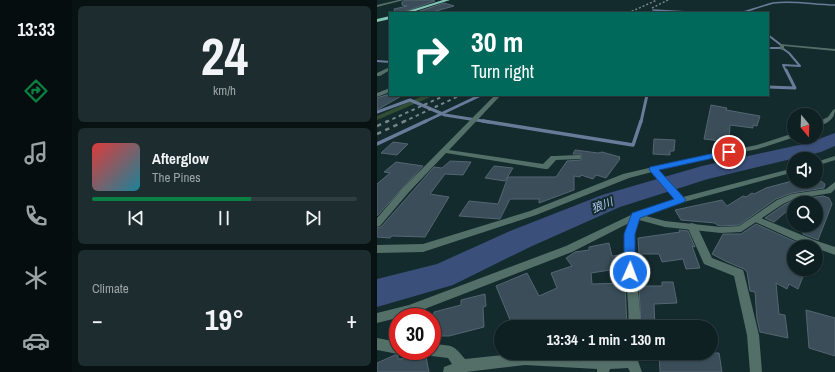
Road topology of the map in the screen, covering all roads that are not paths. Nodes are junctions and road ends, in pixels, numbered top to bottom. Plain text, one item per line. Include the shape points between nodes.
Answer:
1 (402, 0) edge
2 (444, 0) edge
3 (377, 6) edge
4 (407, 12) edge
5 (389, 17) edge
6 (377, 21) edge
7 (782, 49) dead end
8 (835, 50) edge
9 (389, 69) edge
10 (377, 75) edge
11 (389, 76) edge
12 (389, 90) edge
13 (377, 96) edge
14 (497, 96) edge
15 (835, 111) edge
16 (823, 122) edge
17 (787, 137) edge
18 (444, 151) junction
19 (577, 157) dead end
20 (835, 158) edge
21 (823, 162) edge
22 (654, 170) junction
23 (787, 172) edge
24 (835, 185) edge
25 (680, 199) junction
26 (636, 216) junction
27 (757, 219) junction
28 (377, 224) edge
29 (692, 226) junction
30 (377, 249) edge
31 (835, 251) edge
32 (377, 318) edge
33 (634, 320) edge
34 (377, 344) edge
35 (389, 346) edge
36 (441, 351) edge
37 (634, 362) edge
38 (461, 366) junction
39 (603, 367) edge
40 (449, 372) edge
41 (756, 372) edge

1 - 3 street
2 - 4 highway
5 - 6 highway
7 - 8 street via 782,45
9 - 10 street
10 - 11 street
12 - 13 street
14 - 18 street
15 - 16 street
17 - 22 street via 758,147
18 - 19 street via 545,167 554,158
18 - 28 street
20 - 21 street
22 - 25 street
22 - 30 street via 626,176 533,213 423,248
23 - 25 street
24 - 27 street via 828,191 792,197 780,202
25 - 26 street
26 - 29 street via 665,224
26 - 32 street via 569,249 409,310
26 - 33 street via 630,234
27 - 29 street via 741,229 721,230
27 - 31 street
29 - 41 street via 708,261 739,273 753,335
34 - 35 street
36 - 38 street via 451,352
37 - 39 street
38 - 39 street via 525,359
38 - 40 street

